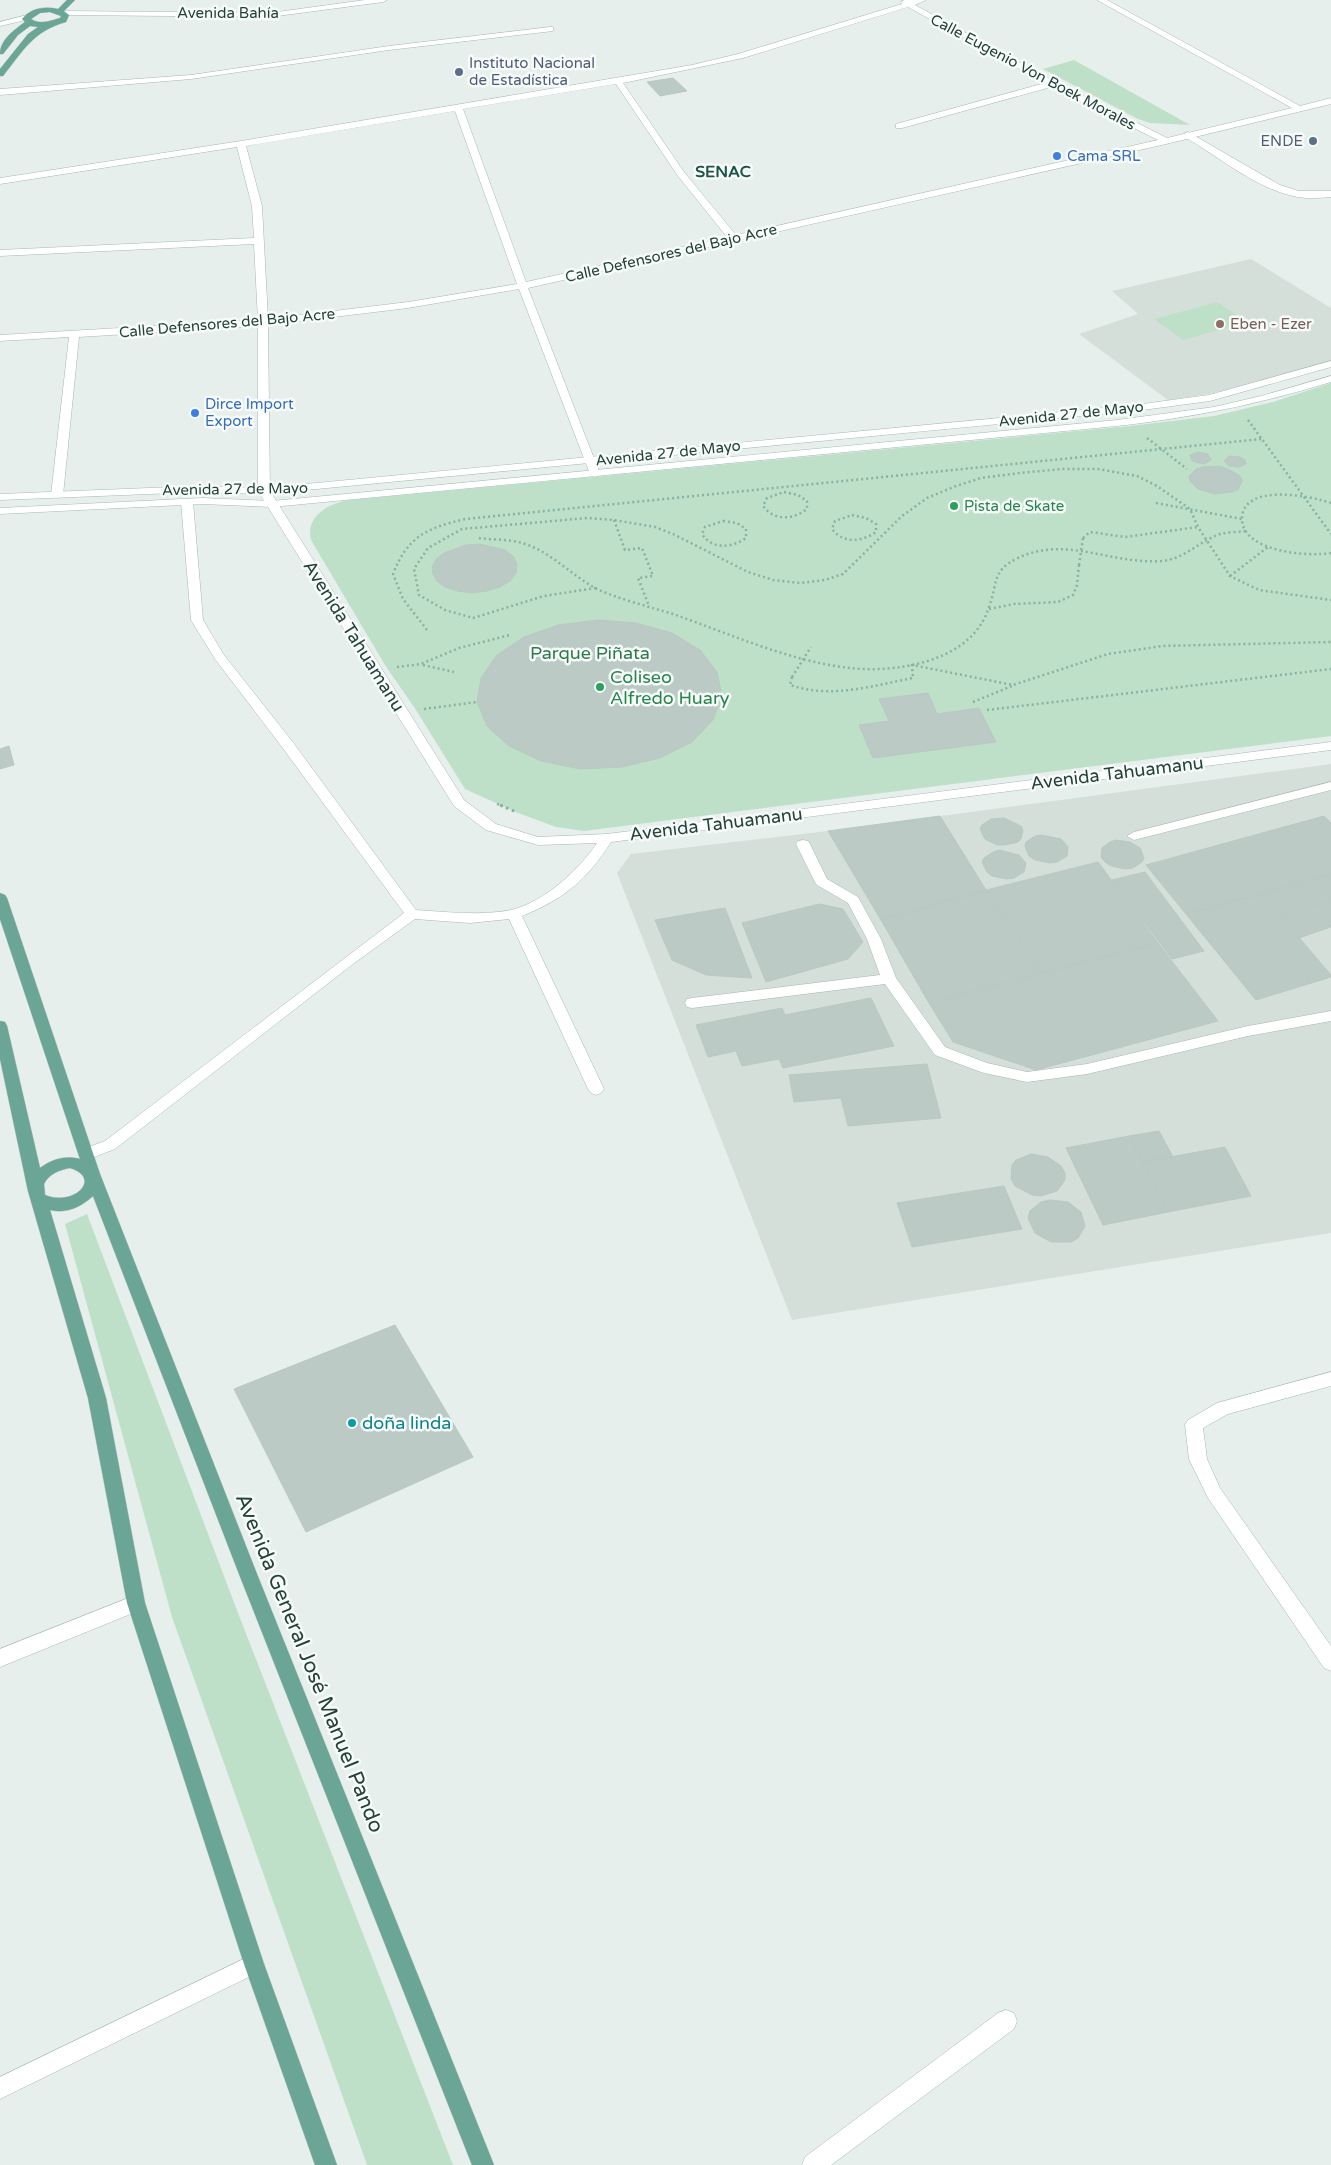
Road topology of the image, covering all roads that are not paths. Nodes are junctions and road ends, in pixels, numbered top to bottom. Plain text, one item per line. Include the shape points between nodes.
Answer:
1 (52, 0) edge
2 (71, 0) edge
3 (383, 0) edge
4 (922, 0) edge
5 (1101, 0) edge
6 (905, 2) edge
7 (38, 11) junction
8 (62, 15) junction
9 (28, 20) junction
10 (0, 24) edge
11 (46, 25) junction
12 (550, 29) dead end
13 (0, 52) edge
14 (0, 74) edge
15 (618, 81) junction
16 (1052, 84) junction
17 (0, 92) edge
18 (1331, 100) edge
19 (458, 107) junction
20 (1298, 108) junction
21 (899, 126) dead end
22 (1188, 135) junction
23 (1166, 141) junction
24 (241, 144) junction
25 (0, 182) edge
26 (1331, 194) edge
27 (733, 238) junction
28 (259, 241) junction
29 (0, 253) edge
30 (523, 286) junction
31 (264, 323) junction
32 (74, 334) junction
33 (0, 338) edge
34 (1331, 364) edge
35 (1331, 379) edge
36 (591, 461) junction
37 (595, 474) junction
38 (264, 491) junction
39 (57, 495) junction
40 (0, 498) edge
41 (187, 502) junction
42 (272, 504) junction
43 (0, 511) edge
44 (1331, 746) edge
45 (1331, 786) edge
46 (1134, 836) dead end
47 (607, 838) junction
48 (803, 844) dead end
49 (0, 898) edge
50 (412, 914) junction
51 (514, 914) junction
52 (889, 979) junction
53 (692, 1003) dead end
54 (1331, 1016) edge
55 (0, 1026) edge
56 (596, 1090) dead end
57 (86, 1154) junction
58 (93, 1175) junction
59 (37, 1193) junction
60 (1331, 1379) edge
61 (136, 1603) junction
62 (0, 1658) edge
63 (1331, 1662) edge
64 (254, 1964) junction
65 (1006, 2021) dead end
66 (0, 2088) edge
67 (326, 2165) edge
68 (483, 2165) edge
69 (813, 2165) edge

1 - 7 main road
2 - 8 main road
3 - 8 street, Avenida Bahía via 270,16 102,12 85,17
4 - 6 street
5 - 20 street
6 - 15 street via 740,56
6 - 16 street, Calle Eugenio Von Boek Morales
7 - 8 main road
7 - 9 main road
8 - 11 main road
9 - 10 street
9 - 11 main road
9 - 13 main road
11 - 14 main road via 26,40
12 - 17 street via 389,48 191,77
15 - 19 street
15 - 27 street via 681,174
16 - 21 street
16 - 23 street, Calle Eugenio Von Boek Morales
18 - 20 street, Calle Defensores del Bajo Acre
19 - 24 street
19 - 30 street
20 - 22 street, Calle Defensores del Bajo Acre
22 - 23 street, Calle Defensores del Bajo Acre
22 - 26 street via 1289,192 1312,196
23 - 27 street, Calle Defensores del Bajo Acre
24 - 25 street
24 - 28 street via 257,206
27 - 30 street, Calle Defensores del Bajo Acre
28 - 29 street
28 - 31 street
30 - 31 street, Calle Defensores del Bajo Acre via 408,305
30 - 36 street
31 - 32 street, Calle Defensores del Bajo Acre
31 - 38 street
32 - 33 street, Calle Defensores del Bajo Acre
32 - 39 street
34 - 36 street, Avenida 27 de Mayo via 1210,398 1135,408
35 - 37 street, Avenida 27 de Mayo via 1268,398 1195,414
36 - 37 street
36 - 38 street, Avenida 27 de Mayo
37 - 42 street, Avenida 27 de Mayo
38 - 39 street, Avenida 27 de Mayo via 199,489
38 - 42 street, Avenida Tahuamanu
39 - 40 street, Avenida 27 de Mayo
41 - 42 street, Avenida 27 de Mayo
41 - 43 street, Avenida 27 de Mayo
41 - 50 street via 197,620 219,656
42 - 47 street, Avenida Tahuamanu via 459,803 491,827 538,841
44 - 47 street, Avenida Tahuamanu
45 - 46 street
47 - 51 street via 590,864 562,889
48 - 52 street via 822,882 853,900 874,939
49 - 57 main road, Avenida General José Manuel Pando
50 - 51 street via 470,918
50 - 57 street via 110,1145
51 - 56 street
52 - 53 street
52 - 54 street via 940,1051 984,1068 1027,1077 1087,1068 1248,1031
55 - 59 main road
57 - 58 main road, Avenida General José Manuel Pando
58 - 59 main road via 79,1163 61,1164 44,1172
58 - 59 main road via 89,1192 74,1203 55,1206
58 - 68 main road, Avenida General José Manuel Pando
59 - 61 main road via 97,1398
60 - 63 street via 1223,1408 1194,1424 1198,1459 1214,1493
61 - 62 street
61 - 64 main road
64 - 66 street
64 - 67 main road
65 - 69 street

